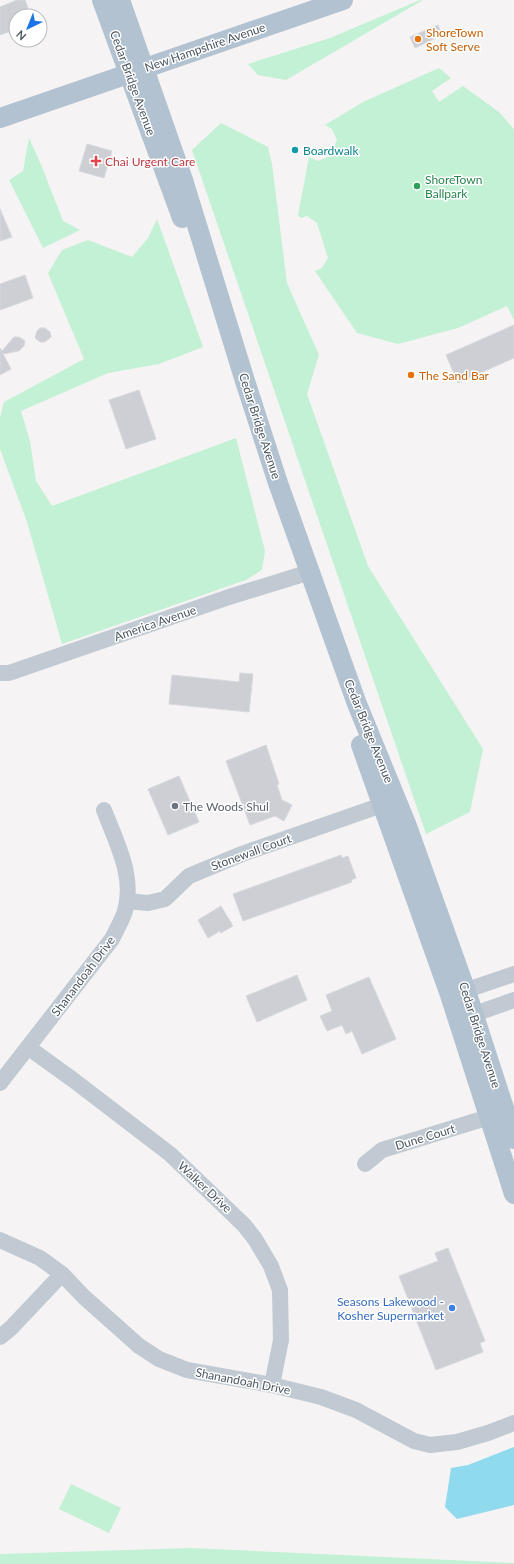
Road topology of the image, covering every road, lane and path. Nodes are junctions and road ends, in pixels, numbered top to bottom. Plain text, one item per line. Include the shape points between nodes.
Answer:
1 (102, 0) edge
2 (120, 0) edge
3 (343, 0) edge
4 (137, 71) junction
5 (0, 118) edge
6 (310, 572) junction
7 (344, 669) junction
8 (0, 673) edge
9 (382, 805) junction
10 (104, 810) dead end
11 (127, 901) junction
12 (514, 974) edge
13 (458, 993) junction
14 (514, 1000) edge
15 (466, 1017) junction
16 (29, 1048) junction
17 (0, 1083) edge
18 (489, 1117) junction
19 (514, 1139) edge
20 (365, 1164) dead end
21 (514, 1194) edge
22 (0, 1240) edge
23 (62, 1274) junction
24 (0, 1337) edge
25 (272, 1385) junction
26 (514, 1423) edge

1 - 4 main road, Cedar Bridge Avenue
2 - 4 main road, Cedar Bridge Avenue
3 - 4 main road, New Hampshire Avenue
4 - 5 main road, New Hampshire Avenue
4 - 6 main road, Cedar Bridge Avenue via 183,180 263,437
6 - 7 main road, Cedar Bridge Avenue
6 - 8 street, America Avenue via 229,597 9,673
7 - 9 main road via 348,708
7 - 13 main road, Cedar Bridge Avenue via 407,826
9 - 11 street, Stonewall Court via 242,854 189,876 165,899 148,903
9 - 13 main road
10 - 11 street, Shanandoah Drive via 126,867 129,889
11 - 16 street, Shanandoah Drive via 125,912 112,939
12 - 13 street
13 - 15 main road
14 - 15 street
15 - 18 main road
15 - 19 main road, Cedar Bridge Avenue
16 - 17 street, Shanandoah Drive
16 - 25 street, Walker Drive via 170,1154 244,1225 255,1239 271,1266 280,1290 281,1340
18 - 20 street, Dune Court via 382,1150
18 - 21 main road
22 - 23 street, Shanandoah Drive via 40,1258
23 - 24 street
23 - 25 street, Shanandoah Drive via 139,1346 159,1359 188,1370
25 - 26 street, Shanandoah Drive via 321,1397 356,1410 414,1441 430,1445 457,1442

